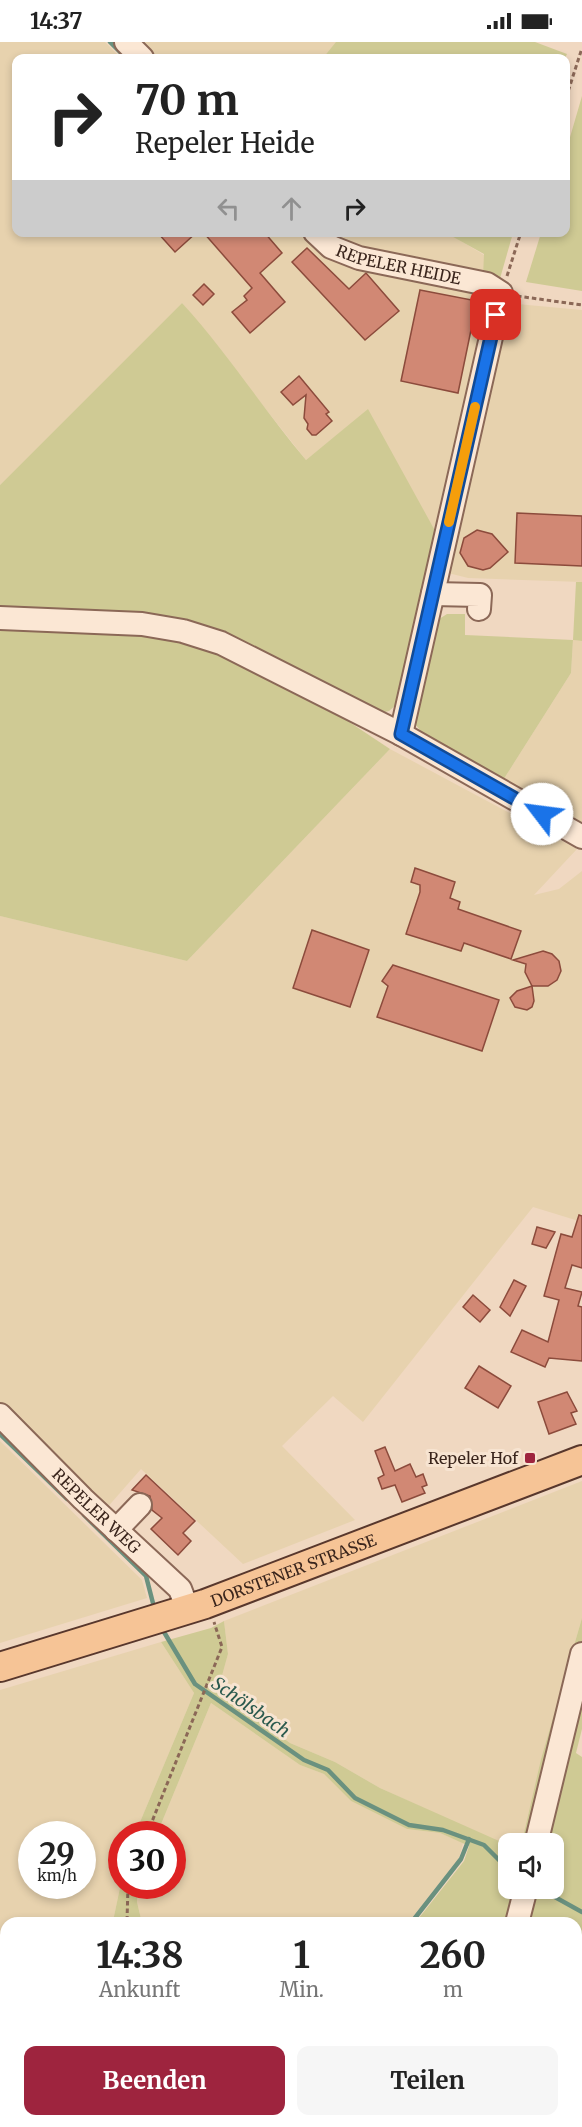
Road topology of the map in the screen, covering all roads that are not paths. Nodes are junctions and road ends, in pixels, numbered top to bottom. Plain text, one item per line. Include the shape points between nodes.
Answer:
1 (126, 42) edge
2 (138, 54) edge
3 (320, 237) edge
4 (433, 594) junction
5 (479, 609) dead end
6 (0, 618) edge
7 (401, 734) junction
8 (582, 837) edge
9 (0, 1415) edge
10 (582, 1460) edge
11 (140, 1505) dead end
12 (116, 1530) junction
13 (178, 1613) junction
14 (582, 1654) edge
15 (0, 1667) edge
16 (539, 1833) edge
17 (523, 1899) edge
18 (519, 1917) edge

1 - 2 street
3 - 4 street, REPELER HEIDE via 331,247 358,258 487,284 501,293
4 - 5 street via 480,595
4 - 7 street
6 - 7 street via 142,624 183,631 230,647
7 - 8 street
9 - 12 street, REPELER WEG
10 - 13 main road, DORSTENER STRASSE
11 - 12 street
12 - 13 street, REPELER WEG via 180,1589
13 - 15 main road, DORSTENER STRASSE
14 - 16 street
17 - 18 street

